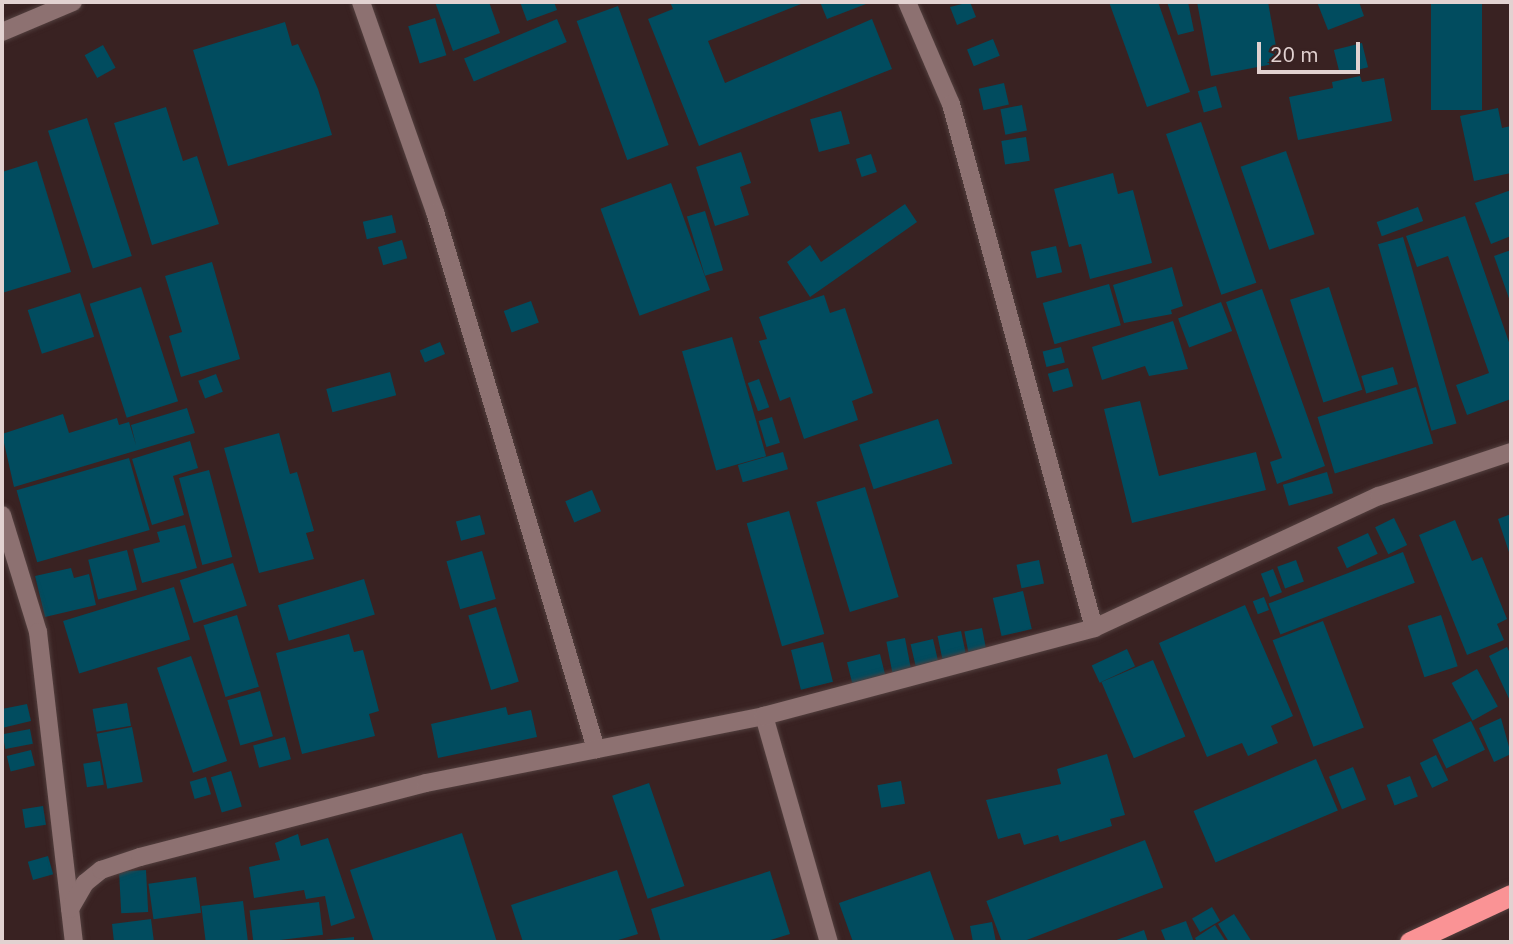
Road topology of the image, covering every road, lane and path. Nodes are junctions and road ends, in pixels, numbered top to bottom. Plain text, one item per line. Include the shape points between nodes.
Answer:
1 (73, 2) edge
2 (361, 2) edge
3 (907, 2) edge
4 (2, 32) edge
5 (1511, 452) edge
6 (2, 515) edge
7 (1094, 628) junction
8 (764, 716) junction
9 (596, 750) junction
10 (1511, 895) edge
11 (71, 909) junction
12 (75, 942) edge
13 (829, 942) edge
14 (1410, 942) edge

1 - 4 street
2 - 9 street via 435,212
3 - 7 street via 951,104
5 - 7 street via 1379,496
6 - 11 street via 38,632
7 - 8 street
8 - 9 street
8 - 13 street
9 - 11 street via 426,783 140,857 101,870 85,883
10 - 14 highway
11 - 12 street

